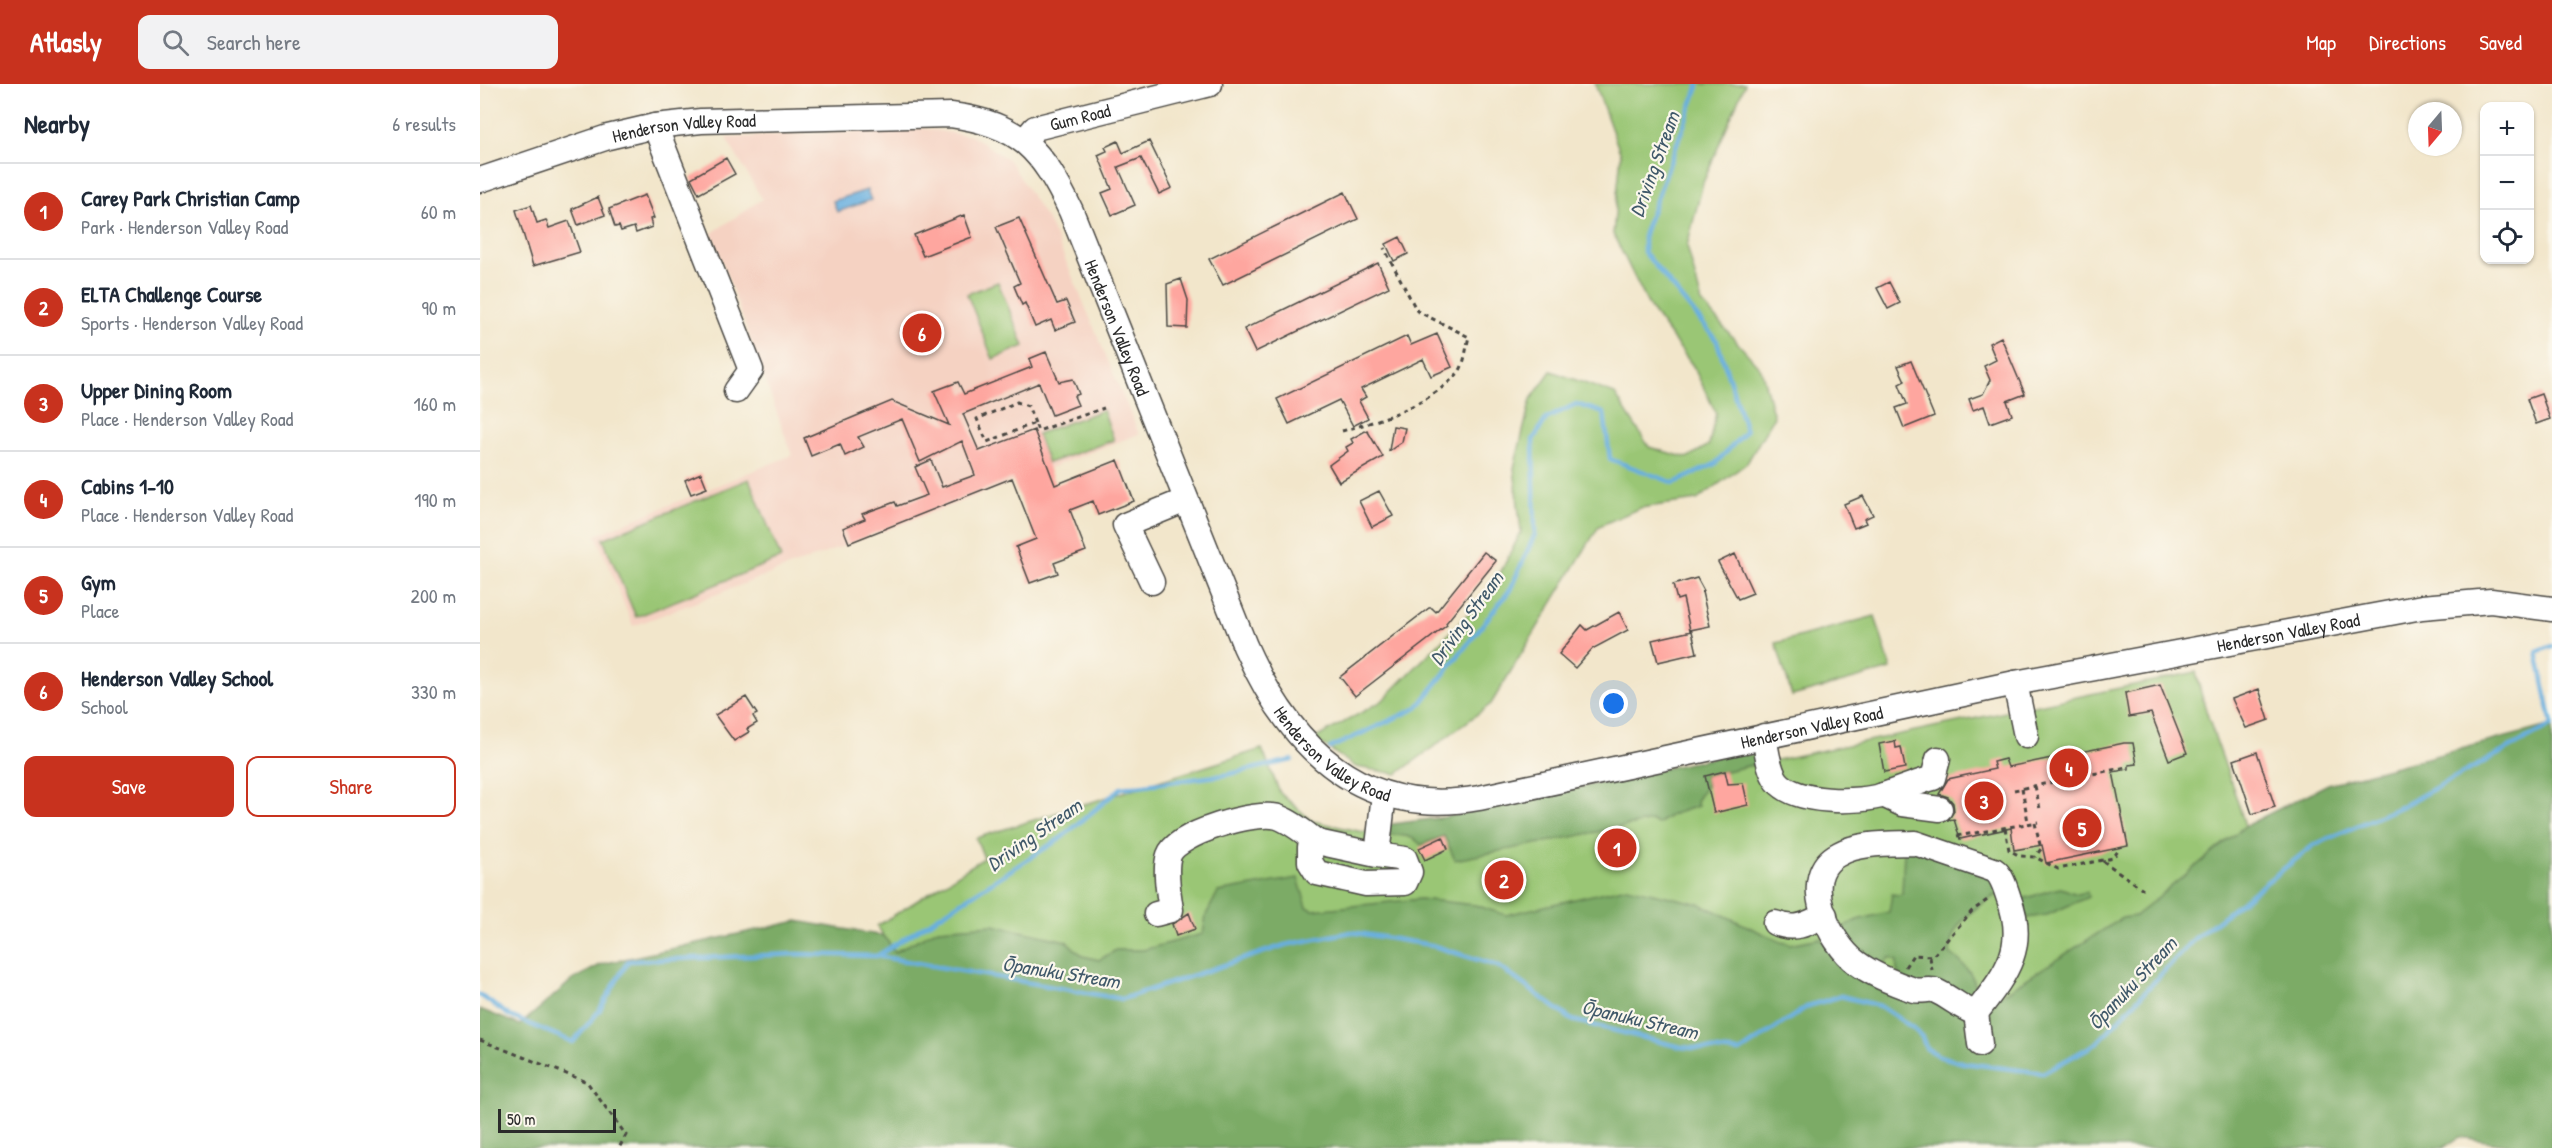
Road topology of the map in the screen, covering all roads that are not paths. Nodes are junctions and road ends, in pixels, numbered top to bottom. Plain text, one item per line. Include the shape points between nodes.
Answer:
1 (1210, 84) edge
2 (655, 126) junction
3 (1025, 140) junction
4 (480, 180) edge
5 (736, 392) dead end
6 (1186, 500) junction
7 (1152, 582) dead end
8 (2552, 609) edge
9 (2016, 683) junction
10 (1764, 736) junction
11 (2026, 736) dead end
12 (1938, 759) dead end
13 (1384, 794) junction
14 (1883, 795) junction
15 (1317, 842) junction
16 (1915, 843) junction
17 (1377, 855) junction
18 (1173, 910) dead end
19 (1825, 915) junction
20 (1775, 923) dead end
21 (1976, 1013) junction
22 (1980, 1044) dead end

1 - 3 street, Gum Road via 1035,128
2 - 3 street, Henderson Valley Road via 701,121 951,115 990,123
2 - 4 street, Henderson Valley Road via 609,137
2 - 5 street via 751,370
3 - 6 street, Henderson Valley Road via 1047,164 1071,211
6 - 7 street via 1125,525
6 - 13 street, Henderson Valley Road via 1245,646 1278,710 1292,730 1329,765 1366,788
8 - 9 street, Henderson Valley Road via 2491,601 2422,607
9 - 10 street, Henderson Valley Road
9 - 11 street
10 - 13 street, Henderson Valley Road via 1458,802 1411,800
10 - 14 street via 1777,782 1801,796 1816,799
12 - 14 street via 1933,778
13 - 17 street
14 - 16 street via 1893,801 1926,802
15 - 17 street
15 - 17 street via 1310,847 1310,862 1317,873 1366,884 1405,883 1410,872 1405,859
15 - 18 street via 1278,817 1262,815 1188,838 1169,856
16 - 19 street via 1863,847 1832,858 1820,880
16 - 21 street via 1958,845 1998,873 2013,908 2016,937 2011,962
19 - 20 street via 1803,926 1787,928
19 - 21 street via 1834,938 1857,963 1915,990 1934,990
21 - 22 street

